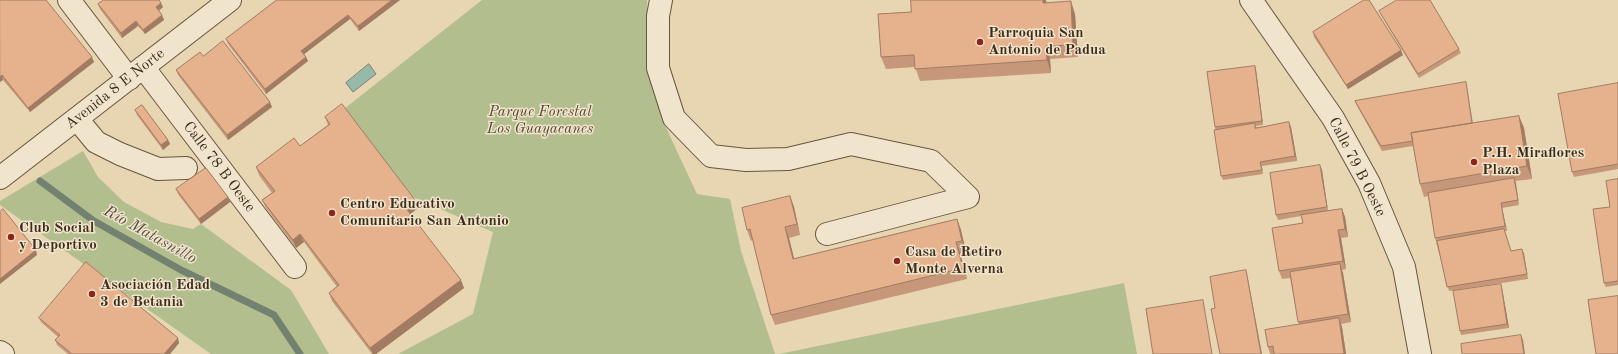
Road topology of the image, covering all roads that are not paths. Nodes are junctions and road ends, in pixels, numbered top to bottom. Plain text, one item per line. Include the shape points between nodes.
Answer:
1 (69, 0) edge
2 (230, 0) edge
3 (661, 0) edge
4 (1259, 3) edge
5 (136, 73) junction
6 (78, 119) junction
7 (186, 168) dead end
8 (0, 178) edge
9 (827, 234) dead end
10 (295, 267) dead end
11 (0, 352) edge
12 (3, 354) edge
13 (1420, 354) edge

1 - 5 street, Calle 78 B Oeste
2 - 5 street, Avenida 8 E Norte
3 - 9 street via 658,16 658,68 674,118 711,156 746,160 788,160 851,144 931,161 968,197
4 - 13 street, Calle 79 B Oeste via 1333,118 1369,184 1404,267
5 - 6 street, Avenida 8 E Norte
5 - 10 street, Calle 78 B Oeste
6 - 7 street via 96,142 120,154 158,169
6 - 8 street, Avenida 8 E Norte
11 - 12 street

